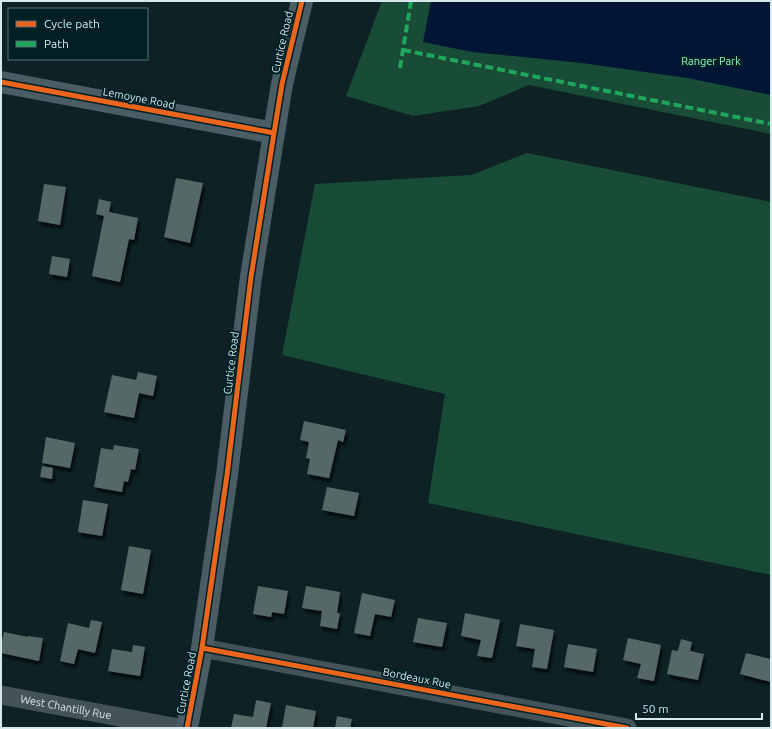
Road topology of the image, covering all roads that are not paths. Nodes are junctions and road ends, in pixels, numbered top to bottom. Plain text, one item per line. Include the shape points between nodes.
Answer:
1 (302, 1) edge
2 (1, 82) edge
3 (274, 133) junction
4 (202, 648) junction
5 (1, 695) edge
6 (179, 728) edge
7 (187, 728) edge
8 (627, 728) edge

1 - 3 street, Curtice Road via 282,84
2 - 3 street, Lemoyne Road
3 - 4 street, Curtice Road via 251,277 227,475
4 - 7 street, Curtice Road
4 - 8 street, Bordeaux Rue
5 - 6 street, West Chantilly Rue

